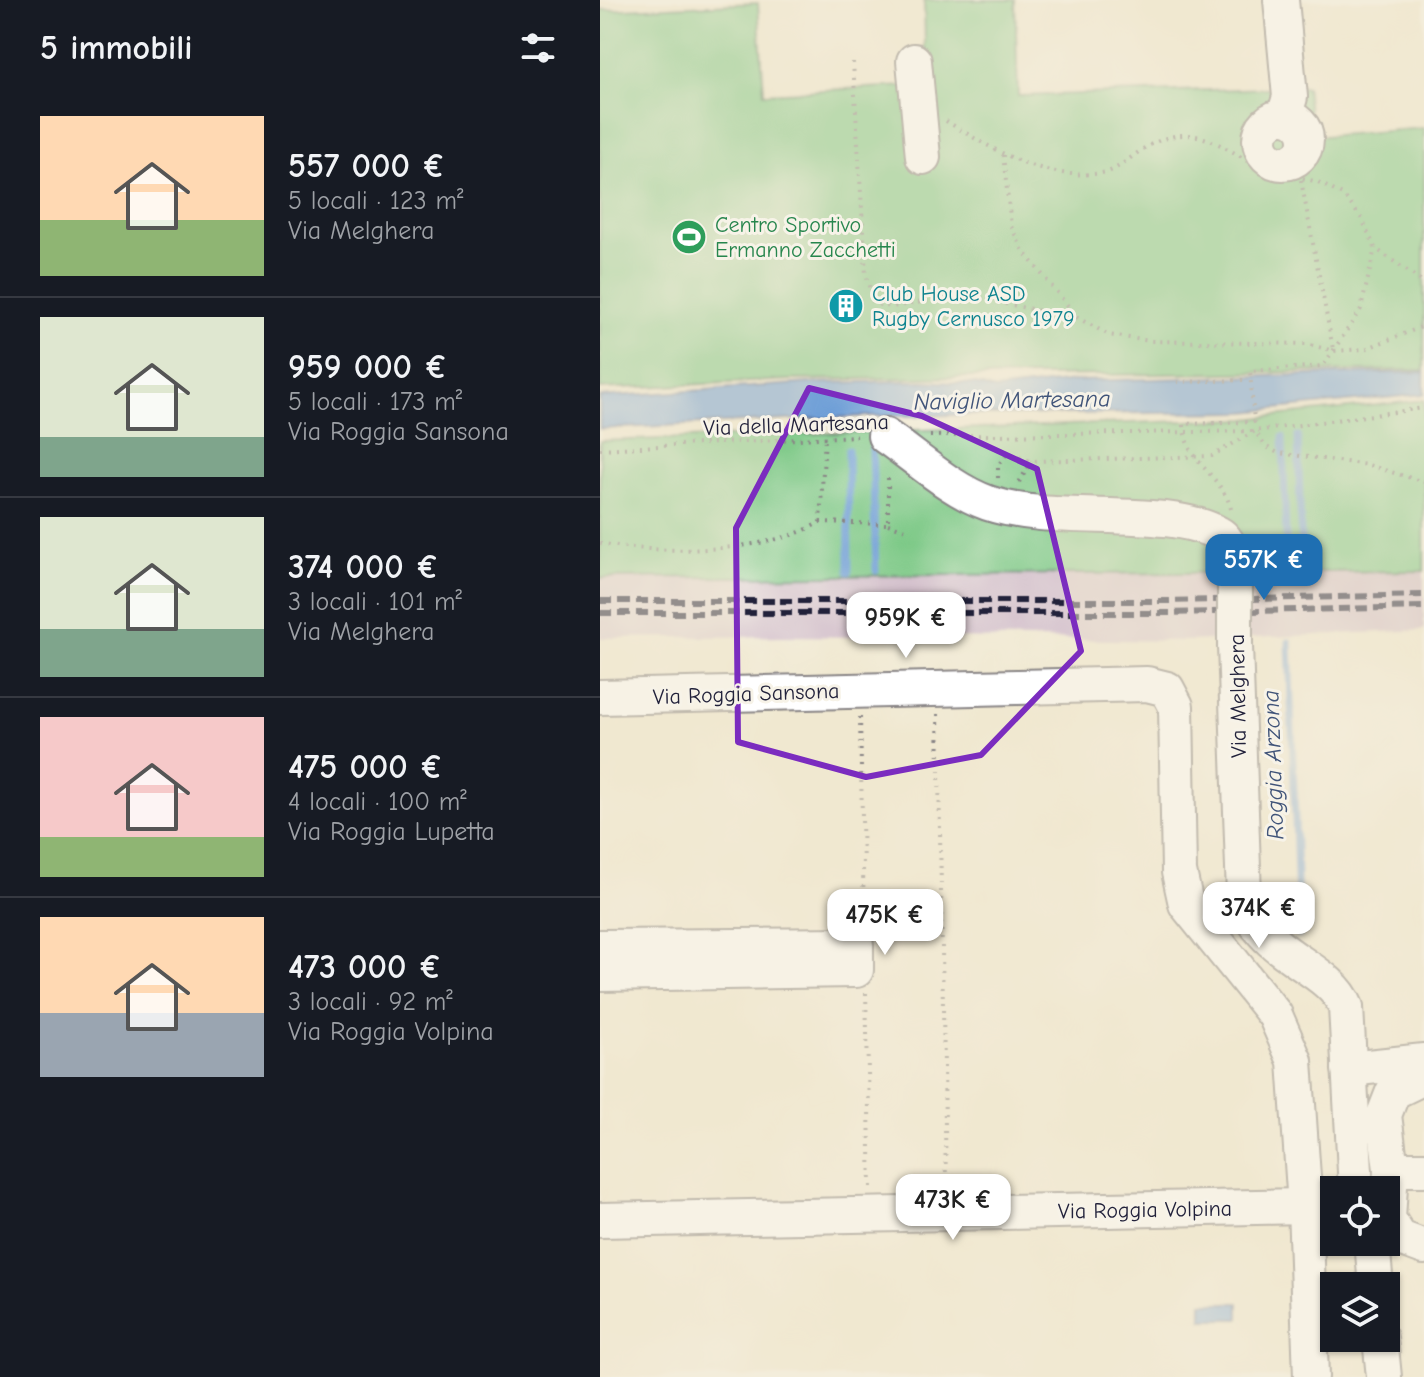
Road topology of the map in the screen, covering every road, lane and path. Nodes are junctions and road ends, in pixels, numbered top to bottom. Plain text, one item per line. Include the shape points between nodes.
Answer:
1 (1281, 0) edge
2 (853, 62) dead end
3 (916, 76) joint
4 (1287, 107) joint
5 (1003, 155) junction
6 (923, 157) dead end
7 (1260, 168) junction
8 (1301, 180) junction
9 (1375, 248) junction
10 (1424, 283) edge
11 (1078, 318) junction
12 (1424, 326) edge
13 (1334, 351) junction
14 (1243, 380) dead end
15 (1177, 382) dead end
16 (1424, 408) edge
17 (1255, 431) junction
18 (1184, 432) junction
19 (825, 437) junction
20 (889, 440) junction
21 (600, 449) edge
22 (1194, 457) junction
23 (1032, 461) junction
24 (1424, 482) edge
25 (1000, 483) dead end
26 (1019, 494) dead end
27 (1232, 518) dead end
28 (820, 522) junction
29 (888, 524) junction
30 (906, 530) dead end
31 (600, 543) edge
32 (937, 688) junction
33 (600, 697) edge
34 (600, 947) edge
35 (600, 974) edge
36 (1422, 1062) edge
37 (1349, 1069) junction
38 (1408, 1169) edge
39 (1356, 1176) edge
40 (1305, 1206) junction
41 (947, 1213) junction
42 (600, 1220) edge
43 (1424, 1247) edge
44 (1367, 1352) edge
45 (1381, 1352) edge
46 (1311, 1377) edge
47 (1369, 1377) edge
48 (1384, 1377) edge

1 - 4 street
2 - 11 path via 866,275 874,304 892,307 976,298
3 - 5 path via 934,113
3 - 6 street
4 - 7 path via 1263,109 1251,126 1250,145
5 - 7 path via 1037,168 1109,172 1170,135 1192,133
5 - 11 path via 1011,226 1023,251
7 - 8 path
8 - 9 path via 1318,182 1344,196
8 - 13 path
9 - 10 path
9 - 13 path via 1361,309
11 - 13 path via 1109,335 1150,341 1307,344
12 - 13 path via 1365,349
13 - 18 path via 1323,366 1250,371 1254,422 1184,424
14 - 15 path
16 - 17 path, Via della Martesana
17 - 18 path, Via della Martesana
17 - 22 path via 1212,456
17 - 24 path via 1278,453 1368,465
18 - 20 path, Via della Martesana
18 - 22 path
19 - 20 path, Via della Martesana
19 - 21 path, Via della Martesana
19 - 28 path
20 - 29 path
20 - 37 street, Via Melghera, bridge via 986,502 1033,514 1163,520 1223,535 1235,559 1246,902 1270,940 1341,996
22 - 23 path
22 - 27 path via 1223,486
23 - 25 path via 1007,454 998,465
23 - 26 path via 1020,477
28 - 29 path
28 - 31 path via 792,538 763,544 625,548
29 - 30 path
32 - 33 street, Via Roggia Sansona
32 - 40 street, Via Roggia Sansona via 1154,684 1174,698 1182,892 1190,913 1270,1007 1290,1042 1298,1085
32 - 41 path
34 - 35 street via 856,945 856,970
36 - 37 street
36 - 38 street via 1420,1079 1393,1092 1386,1108
37 - 39 street, Via Melghera
38 - 43 street via 1388,1219 1400,1238
40 - 41 street, Via Roggia Volpina
40 - 46 street
41 - 42 street, Via Roggia Volpina
44 - 47 street
45 - 48 street

